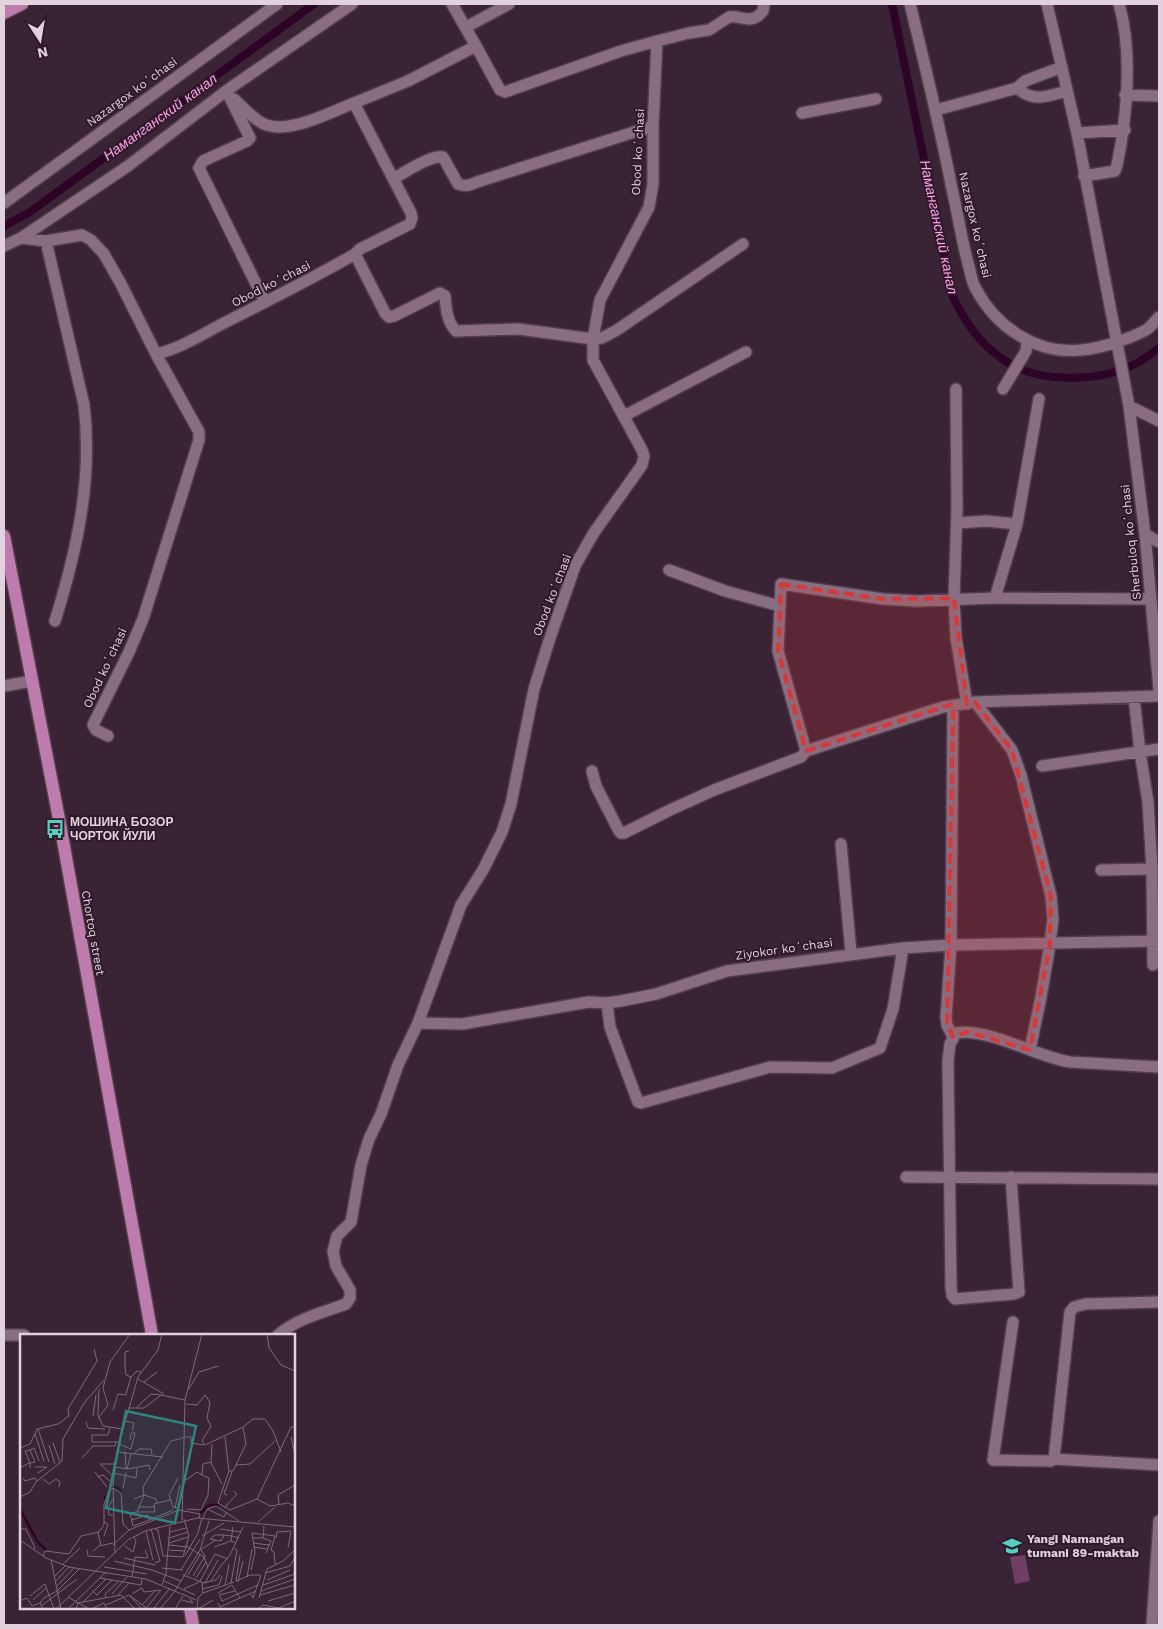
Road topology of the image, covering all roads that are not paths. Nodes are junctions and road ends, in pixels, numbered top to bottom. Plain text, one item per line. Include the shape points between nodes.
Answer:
1 (22, 4) edge
2 (277, 4) edge
3 (352, 4) edge
4 (452, 4) edge
5 (510, 4) edge
6 (764, 4) edge
7 (910, 4) edge
8 (1047, 4) edge
9 (1119, 4) edge
10 (4, 14) edge
11 (466, 27) junction
12 (657, 41) junction
13 (476, 46) junction
14 (1062, 67) junction
15 (1017, 88) junction
16 (1067, 92) junction
17 (227, 93) junction
18 (1125, 96) junction
19 (1159, 96) edge
20 (876, 98) dead end
21 (354, 103) junction
22 (936, 110) junction
23 (802, 113) dead end
24 (653, 126) junction
25 (1125, 130) junction
26 (1077, 133) junction
27 (1084, 176) junction
28 (394, 178) junction
29 (4, 203) edge
30 (21, 238) junction
31 (46, 241) junction
32 (743, 244) dead end
33 (4, 246) edge
34 (355, 254) junction
35 (265, 302) junction
36 (1159, 317) edge
37 (593, 339) junction
38 (1117, 341) junction
39 (1027, 346) junction
40 (746, 352) dead end
41 (156, 354) junction
42 (1005, 387) dead end
43 (956, 389) dead end
44 (1040, 399) dead end
45 (1129, 406) junction
46 (624, 416) junction
47 (1159, 421) edge
48 (957, 523) junction
49 (1017, 524) junction
50 (1145, 534) junction
51 (4, 536) edge
52 (1159, 542) edge
53 (669, 570) dead end
54 (954, 598) junction
55 (996, 598) junction
56 (1151, 599) junction
57 (780, 606) junction
58 (55, 621) dead end
59 (32, 681) junction
60 (4, 686) edge
61 (1159, 689) edge
62 (1159, 696) edge
63 (1134, 697) junction
64 (971, 703) junction
65 (954, 706) junction
66 (108, 736) dead end
67 (1159, 749) edge
68 (806, 751) junction
69 (1140, 752) junction
70 (1042, 766) dead end
71 (592, 771) dead end
72 (841, 844) dead end
73 (1152, 869) junction
74 (1101, 870) dead end
75 (1156, 941) edge
76 (1050, 944) junction
77 (951, 945) junction
78 (903, 948) junction
79 (851, 953) junction
80 (1153, 965) dead end
81 (608, 1003) junction
82 (418, 1023) junction
83 (953, 1037) junction
84 (1030, 1050) junction
85 (1159, 1067) edge
86 (906, 1177) dead end
87 (950, 1177) junction
88 (1011, 1177) junction
89 (1159, 1180) edge
90 (1159, 1302) edge
91 (1013, 1322) dead end
92 (152, 1334) edge
93 (279, 1334) edge
94 (4, 1335) edge
95 (20, 1335) edge
96 (1054, 1459) junction
97 (1159, 1465) edge
98 (1159, 1521) edge
99 (190, 1609) edge
100 (193, 1625) edge
101 (1152, 1625) edge

1 - 10 main road
2 - 29 street, Nazargox koʻchasi
3 - 17 street
4 - 11 street
5 - 11 street
6 - 12 street via 763,11 756,18 729,17 709,30
7 - 22 street, Nazargox koʻchasi
8 - 14 street, Sherbuloq koʻchasi
9 - 18 street via 1126,37
11 - 13 street
12 - 13 street via 505,92 500,90
12 - 24 street, Obod koʻchasi
13 - 21 street via 408,81
14 - 15 street via 1025,81
14 - 16 street, Sherbuloq koʻchasi
15 - 16 street via 1038,98
15 - 22 street
16 - 26 street, Sherbuloq koʻchasi
17 - 21 street via 265,124 274,126 296,125
17 - 30 street via 128,166
17 - 35 street via 250,138 203,161 199,168
18 - 19 street
18 - 25 street
20 - 23 street
21 - 28 street, Obod koʻchasi
22 - 39 street, Nazargox koʻchasi via 975,288 989,308
24 - 28 street via 470,186 458,184 447,162 439,156
24 - 37 street, Obod koʻchasi via 653,184 649,207 600,300
25 - 26 street
25 - 27 street via 1115,171
26 - 27 street, Sherbuloq koʻchasi
27 - 38 street, Sherbuloq koʻchasi
28 - 34 street, Obod koʻchasi via 411,213 410,224
30 - 31 street, Obod koʻchasi
30 - 33 street
31 - 41 street, Obod koʻchasi via 82,235 91,240 104,254
31 - 58 street via 84,404 87,432 82,509 70,570
32 - 37 street via 617,330
34 - 35 street, Obod koʻchasi
34 - 37 street via 389,317 440,294 445,296 446,310 456,331 519,328
35 - 41 street, Obod koʻchasi
36 - 38 street, Nazargox koʻchasi via 1148,329
37 - 46 street, Obod koʻchasi via 593,360
38 - 39 street, Nazargox koʻchasi via 1068,352
38 - 45 street, Sherbuloq koʻchasi
39 - 42 street
40 - 46 street
41 - 66 street, Obod koʻchasi via 198,428 199,440 140,627 93,725
43 - 48 street
44 - 49 street
45 - 47 street
45 - 50 street, Sherbuloq koʻchasi
46 - 82 street, Obod koʻchasi via 642,450 642,465 576,566 534,689 511,804 502,832 461,905
48 - 49 street
48 - 54 street
49 - 55 street
50 - 52 street
50 - 56 street, Sherbuloq koʻchasi
51 - 59 main road, Chortoq street
53 - 57 street via 725,591
54 - 55 street
54 - 57 street via 883,599 781,584
54 - 64 street via 956,638
55 - 56 street
56 - 61 street, Sherbuloq koʻchasi
57 - 68 street via 780,658
59 - 60 street
59 - 92 main road, Chortoq street
62 - 63 street
63 - 64 street
63 - 69 street
64 - 65 street
64 - 76 street via 1012,750 1021,775 1052,896
65 - 68 street
65 - 77 street
67 - 69 street
68 - 71 street via 801,757 714,790 624,834 619,831 596,786
69 - 70 street
69 - 73 street via 1148,802
72 - 79 street
73 - 74 street
73 - 75 street
75 - 76 street, Ziyokor koʻchasi
75 - 80 street
76 - 77 street, Ziyokor koʻchasi
76 - 84 street
77 - 78 street, Ziyokor koʻchasi
77 - 83 street via 946,1018
78 - 79 street, Ziyokor koʻchasi
78 - 81 street via 893,1009 880,1048 832,1068 770,1067 641,1103 610,1028
79 - 81 street, Ziyokor koʻchasi via 726,972 656,994
81 - 82 street, Ziyokor koʻchasi via 589,1002 462,1024
82 - 93 street, Obod koʻchasi via 369,1139 351,1222 334,1243 333,1259 350,1290 350,1298 346,1304 300,1321
83 - 84 street via 956,1033 967,1032
83 - 87 street via 948,1061
84 - 85 street via 1070,1062
86 - 87 street
87 - 88 street
87 - 88 street via 951,1287 955,1299 1019,1292
88 - 89 street
90 - 96 street via 1085,1304 1074,1307 1070,1312
91 - 96 street via 993,1460
94 - 95 street
96 - 97 street
98 - 101 street
99 - 100 main road

